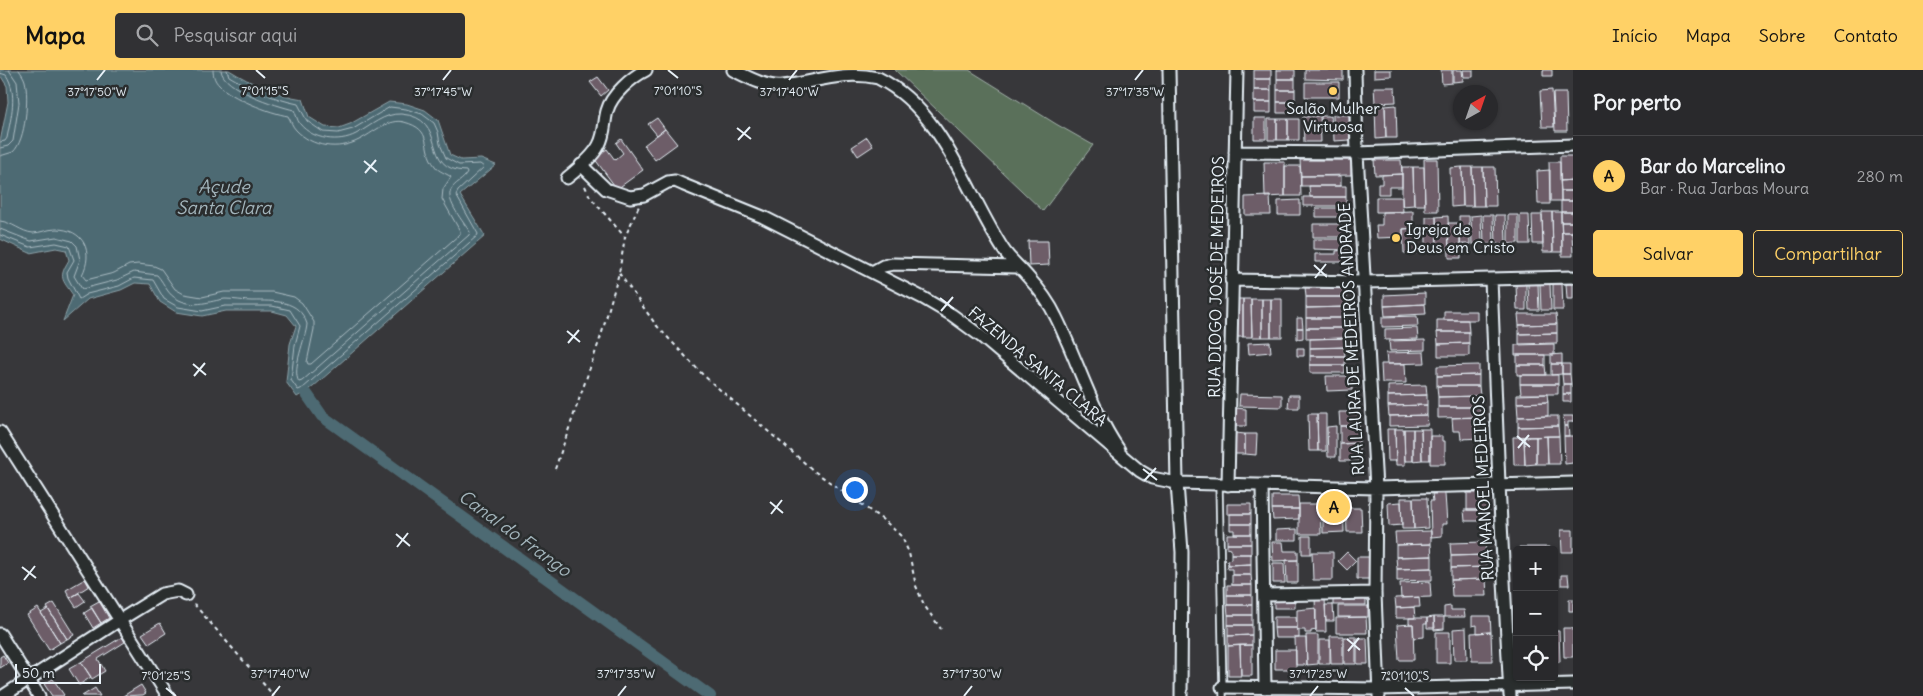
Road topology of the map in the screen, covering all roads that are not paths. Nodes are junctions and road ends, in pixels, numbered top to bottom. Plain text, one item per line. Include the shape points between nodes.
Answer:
1 (646, 70) edge
2 (733, 70) edge
3 (1237, 70) edge
4 (1355, 70) edge
5 (1167, 72) edge
6 (1573, 146) edge
7 (1235, 152) junction
8 (1358, 153) junction
9 (581, 165) junction
10 (567, 178) dead end
11 (1018, 267) junction
12 (872, 272) junction
13 (1573, 277) edge
14 (1491, 279) junction
15 (1231, 280) junction
16 (1365, 282) junction
17 (0, 432) edge
18 (1126, 460) junction
19 (1172, 482) junction
20 (1573, 482) edge
21 (1223, 484) junction
22 (1498, 484) junction
23 (1262, 486) junction
24 (1376, 488) junction
25 (1375, 593) junction
26 (186, 594) road end
27 (1265, 595) junction
28 (120, 620) junction
29 (0, 634) edge
30 (29, 680) junction
31 (1573, 684) edge
32 (1264, 688) junction
33 (1510, 690) edge
34 (1222, 692) edge
35 (1379, 693) edge
36 (3, 696) edge
37 (39, 696) edge
38 (168, 696) edge
39 (1181, 696) edge

1 - 9 street via 611,102 598,148
2 - 11 street via 782,86 829,73 856,71 894,86 912,100 943,142 1004,249
3 - 7 street, RUA DIOGO JOSÉ DE MEDEIROS
4 - 8 street, RUA LAURA DE MEDEIROS ANDRADE
5 - 19 street
6 - 8 street
7 - 8 street
7 - 15 street, RUA DIOGO JOSÉ DE MEDEIROS
8 - 16 street, RUA LAURA DE MEDEIROS ANDRADE
9 - 10 street
9 - 12 street, FAZENDA SANTA CLARA via 606,189 630,197 644,195 675,181 763,217
11 - 12 street via 893,264
11 - 18 street via 1043,294 1056,317 1100,418
12 - 18 street, FAZENDA SANTA CLARA via 952,315 982,337
13 - 14 street
14 - 16 street
14 - 22 street, RUA MANOEL MEDEIROS
15 - 16 street
15 - 21 street, RUA DIOGO JOSÉ DE MEDEIROS
16 - 24 street, RUA LAURA DE MEDEIROS ANDRADE
17 - 28 street
18 - 19 street, FAZENDA SANTA CLARA via 1152,478
19 - 21 street
19 - 39 street via 1182,552
20 - 22 street
21 - 23 street
21 - 34 lane
22 - 24 street
22 - 33 street, RUA MANOEL MEDEIROS
23 - 24 street
23 - 27 street
24 - 25 street, RUA LAURA DE MEDEIROS ANDRADE
25 - 27 street
25 - 35 street, RUA LAURA DE MEDEIROS ANDRADE
26 - 28 street via 178,591 162,594
27 - 32 street
28 - 30 street
28 - 38 street
29 - 30 street
30 - 36 street
30 - 37 street
31 - 33 street
32 - 34 street
32 - 35 street
33 - 35 street

